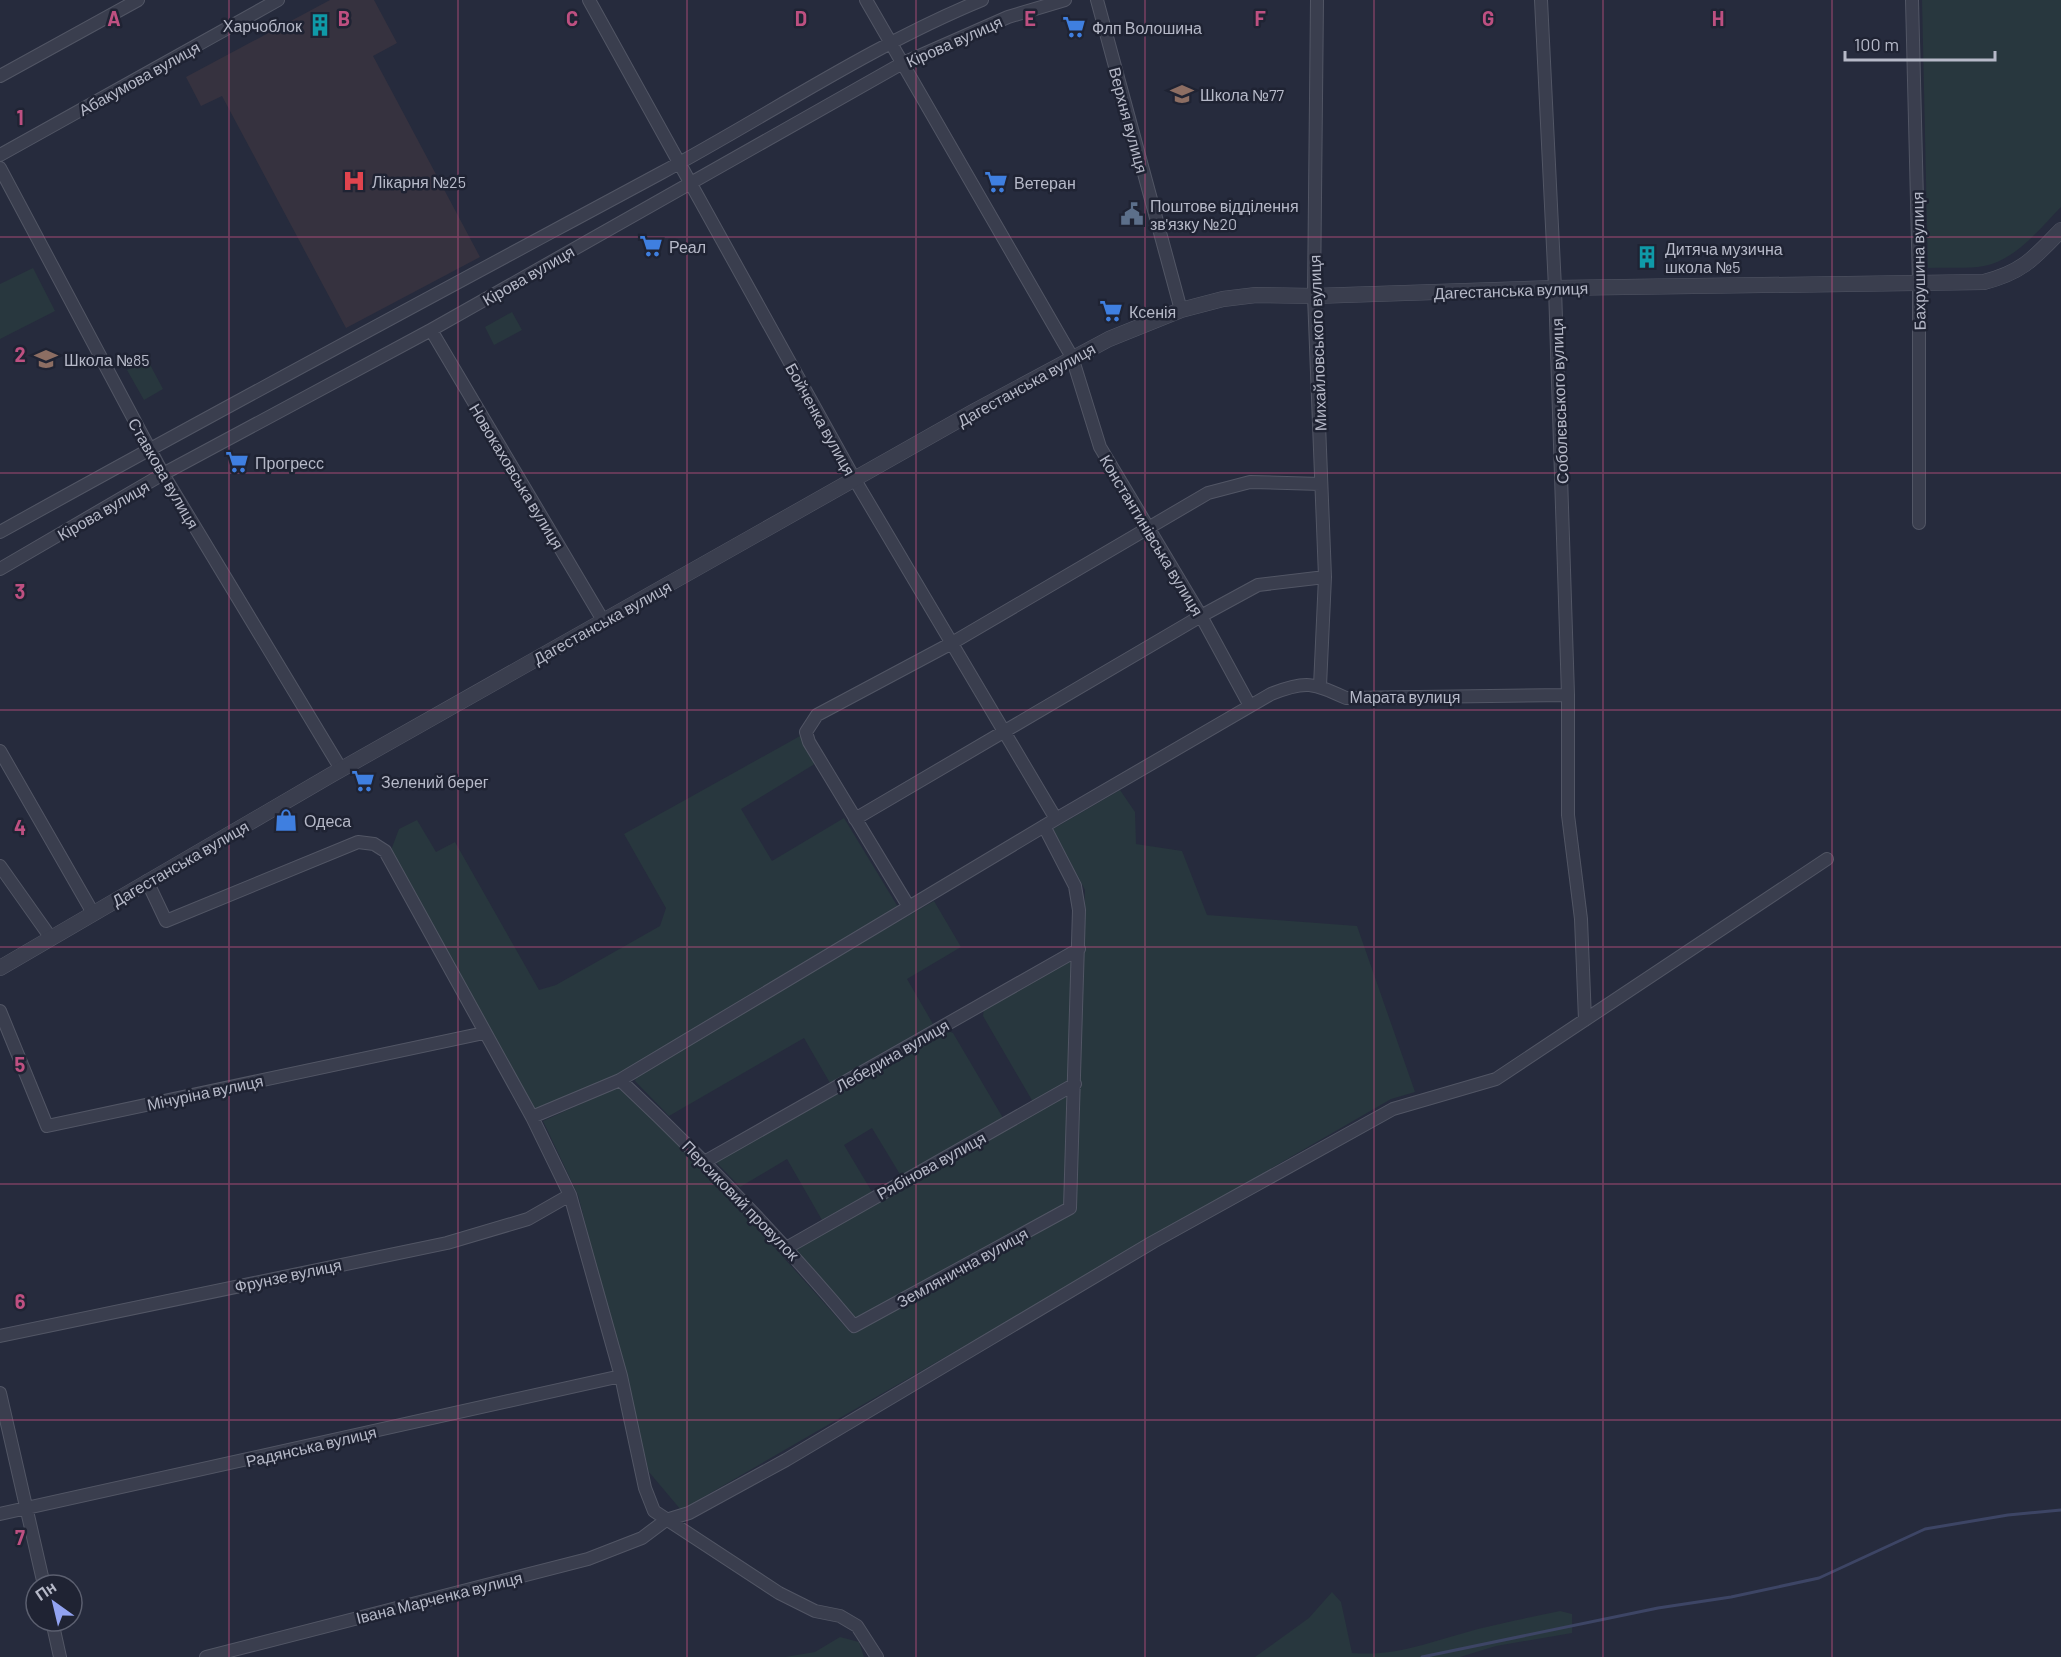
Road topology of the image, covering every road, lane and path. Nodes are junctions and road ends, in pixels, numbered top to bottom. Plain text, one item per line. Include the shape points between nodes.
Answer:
1 (138, 0) edge
2 (278, 0) edge
3 (589, 0) edge
4 (866, 0) edge
5 (982, 0) edge
6 (1065, 0) edge
7 (1097, 0) edge
8 (1317, 0) edge
9 (1541, 0) edge
10 (1912, 0) edge
11 (890, 44) junction
12 (901, 64) junction
13 (0, 76) edge
14 (0, 155) edge
15 (681, 162) junction
16 (0, 168) edge
17 (692, 182) junction
18 (2061, 230) edge
19 (1919, 282) junction
20 (1555, 288) junction
21 (1314, 296) junction
22 (1181, 310) junction
23 (430, 330) junction
24 (1072, 357) junction
25 (149, 449) junction
26 (163, 474) junction
27 (855, 480) junction
28 (1321, 484) junction
29 (1919, 523) dead end
30 (1148, 528) junction
31 (0, 532) edge
32 (0, 569) edge
33 (1325, 577) junction
34 (1201, 615) junction
35 (604, 622) junction
36 (952, 643) junction
37 (1320, 686) junction
38 (1568, 695) junction
39 (1250, 706) junction
40 (1005, 733) junction
41 (0, 751) edge
42 (341, 769) junction
43 (855, 819) junction
44 (1056, 819) junction
45 (1044, 826) junction
46 (1827, 859) dead end
47 (0, 866) edge
48 (147, 881) junction
49 (909, 907) junction
50 (93, 913) junction
51 (51, 938) junction
52 (1079, 949) junction
53 (0, 968) edge
54 (0, 1011) edge
55 (1585, 1020) junction
56 (484, 1033) junction
57 (620, 1080) junction
58 (1076, 1084) junction
59 (532, 1117) junction
60 (706, 1161) junction
61 (570, 1196) junction
62 (788, 1247) junction
63 (854, 1326) joint
64 (0, 1336) edge
65 (621, 1376) junction
66 (0, 1393) edge
67 (27, 1510) junction
68 (0, 1514) edge
69 (666, 1521) junction
70 (41, 1573) edge
71 (55, 1633) edge
72 (60, 1657) edge
73 (206, 1657) edge
74 (877, 1657) edge

1 - 13 street
2 - 14 street, Абакумова вулиця
3 - 15 street, Бойченка вулиця
4 - 11 street, Константинівська вулиця
5 - 11 street, Кірова вулиця
6 - 12 street, Кірова вулиця via 1008,18
7 - 22 street, Верхня вулиця
8 - 21 street, Михайловського вулиця
9 - 20 street, Соболєвського вулиця
10 - 19 street, Бахрушина вулиця
11 - 12 street, Константинівська вулиця
11 - 15 street, Кірова вулиця
12 - 17 street, Кірова вулиця
12 - 24 street, Константинівська вулиця
15 - 17 street, Бойченка вулиця
15 - 25 street, Кірова вулиця
16 - 25 street, Ставкова вулиця
17 - 23 street, Кірова вулиця
17 - 27 street, Бойченка вулиця
18 - 19 street, Дагестанська вулиця via 2010,276 1984,282
19 - 20 street, Дагестанська вулиця
19 - 29 street, Бахрушина вулиця
20 - 21 street, Дагестанська вулиця
20 - 38 street, Соболєвського вулиця
21 - 22 street, Дагестанська вулиця via 1256,295
21 - 28 street, Михайловського вулиця
22 - 24 street, Дагестанська вулиця
23 - 26 street, Кірова вулиця
23 - 35 street, Новокаховська вулиця
24 - 27 street, Дагестанська вулиця
24 - 30 street, Константинівська вулиця via 1100,447
25 - 26 street, Ставкова вулиця
25 - 31 street, Кірова вулиця
26 - 32 street, Кірова вулиця
26 - 42 street, Ставкова вулиця
27 - 35 street, Дагестанська вулиця
27 - 36 street, Бойченка вулиця
28 - 30 street via 1250,482 1208,494
28 - 33 street, Михайловського вулиця
30 - 34 street, Константинівська вулиця
30 - 36 street
33 - 34 street via 1258,585
33 - 37 street, Михайловського вулиця
34 - 39 street, Константинівська вулиця
34 - 40 street
35 - 42 street, Дагестанська вулиця
36 - 40 street, Бойченка вулиця
36 - 43 street via 817,715 810,724 806,732 809,742
37 - 38 street, Марата вулиця via 1346,698
37 - 39 street, Марата вулиця via 1290,686
38 - 55 street, Соболєвського вулиця via 1568,815 1581,919
39 - 44 street, Марата вулиця
40 - 43 street
40 - 44 street, Бойченка вулиця
41 - 50 street
42 - 48 street, Дагестанська вулиця
43 - 49 street
44 - 45 street
45 - 49 street
45 - 52 street via 1075,886
46 - 55 street, Івана Марченка вулиця
47 - 51 street
48 - 50 street, Дагестанська вулиця
48 - 56 street via 166,921 358,842 374,844 385,851
49 - 57 street
50 - 51 street, Дагестанська вулиця
51 - 53 street, Дагестанська вулиця
52 - 58 street
52 - 60 street, Лебедина вулиця
54 - 56 street, Мічуріна вулиця via 47,1126
55 - 69 street, Івана Марченка вулиця via 1496,1079 1393,1109 1153,1242 786,1460 689,1513
56 - 59 street
57 - 59 street
57 - 60 street, Персиковий провулок
58 - 62 street, Рябінова вулиця
58 - 63 street, Землянична вулиця via 1070,1208
59 - 61 street
60 - 62 street, Персиковий провулок
61 - 64 street, Фрунзе вулиця via 528,1219 447,1243
61 - 65 street
62 - 63 street, Персиковий провулок
65 - 67 street, Радянська вулиця
65 - 69 street via 645,1488 654,1511
66 - 67 street
67 - 68 street, Радянська вулиця
67 - 70 street
69 - 73 street, Івана Марченка вулиця via 642,1538 588,1560
69 - 74 street via 779,1593 857,1626
71 - 72 street

